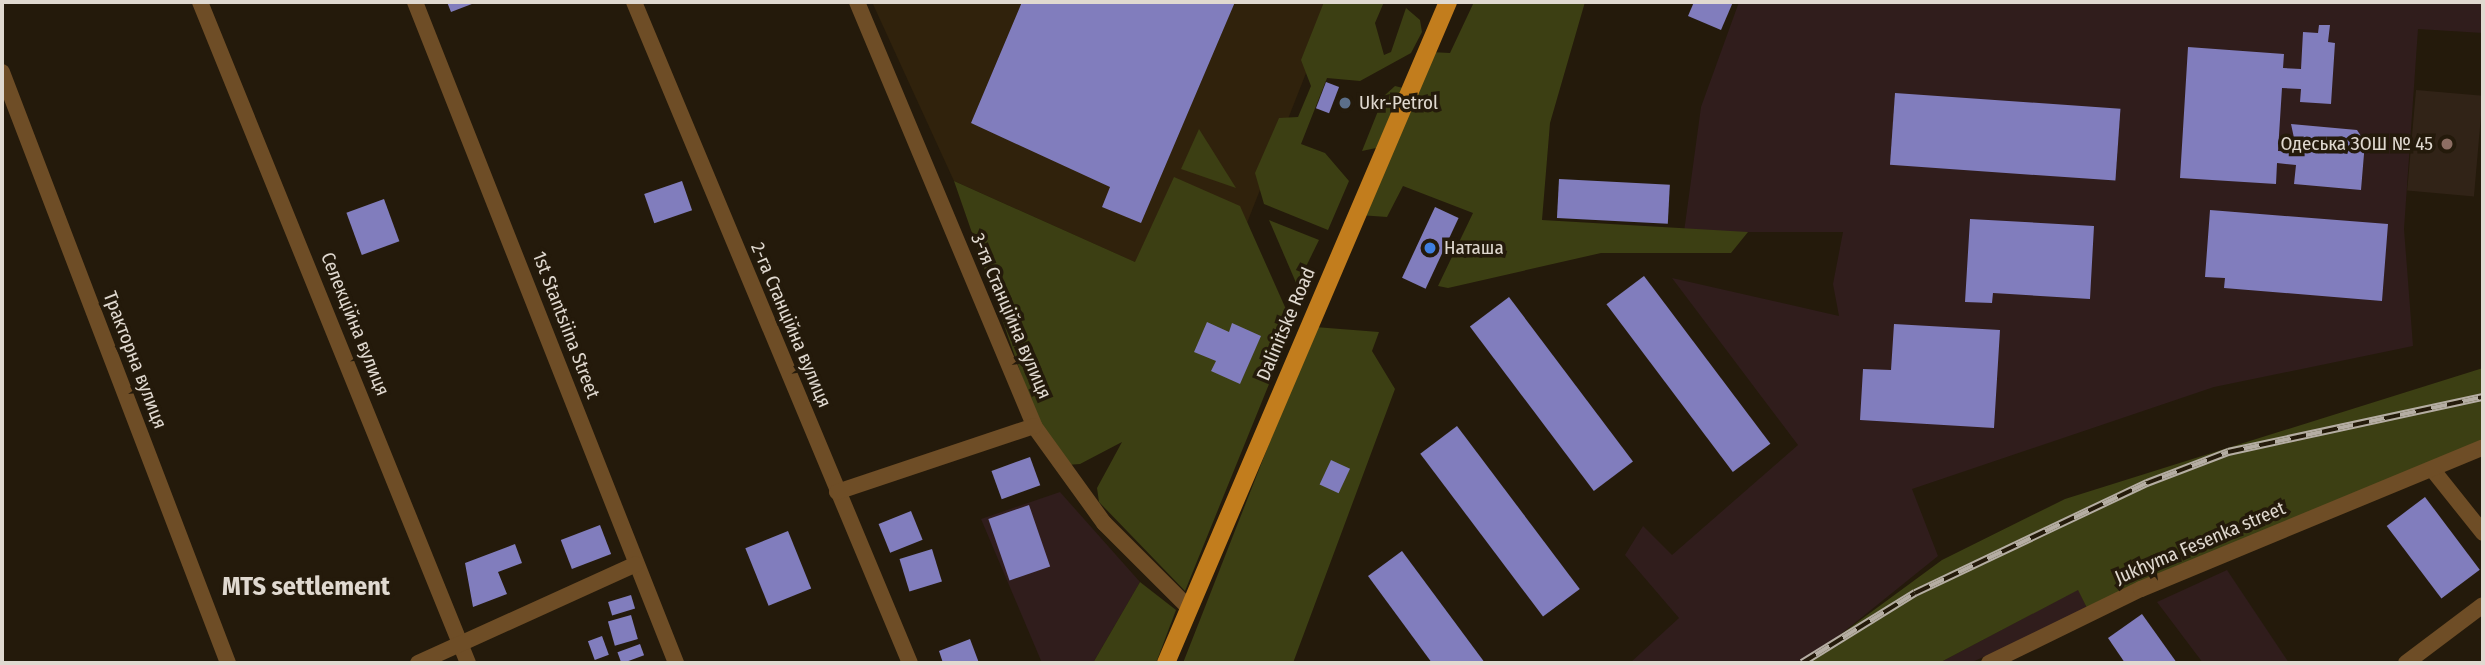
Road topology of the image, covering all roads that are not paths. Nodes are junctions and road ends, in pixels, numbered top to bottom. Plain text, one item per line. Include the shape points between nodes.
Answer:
1 (200, 2) edge
2 (415, 2) edge
3 (634, 2) edge
4 (858, 2) edge
5 (1448, 2) edge
6 (2, 72) edge
7 (1034, 426) junction
8 (2483, 447) edge
9 (2432, 469) junction
10 (837, 492) junction
11 (2483, 533) edge
12 (636, 564) junction
13 (2483, 605) edge
14 (1188, 607) junction
15 (465, 656) edge
16 (228, 663) edge
17 (418, 663) edge
18 (676, 663) edge
19 (909, 663) edge
20 (1166, 663) edge
21 (1989, 663) edge
22 (2406, 663) edge

1 - 15 street, Селекційна вулиця
2 - 12 street, 1st Stantsiina Street
3 - 10 street, 2-га Станційна вулиця
4 - 7 street, 3-тя Станційна вулиця
5 - 14 main road, Dalinitske Road
6 - 16 street, Тракторна вулиця
7 - 10 street
7 - 14 street, 3-тя Станційна вулиця via 1104,523
8 - 9 street, Jukhyma Fesenka street
9 - 11 street
9 - 21 street, Jukhyma Fesenka street via 2141,589
10 - 19 street, 2-га Станційна вулиця
12 - 15 street
12 - 18 street, 1st Stantsiina Street
13 - 22 street
14 - 20 main road, Dalinitske Road
15 - 17 street

